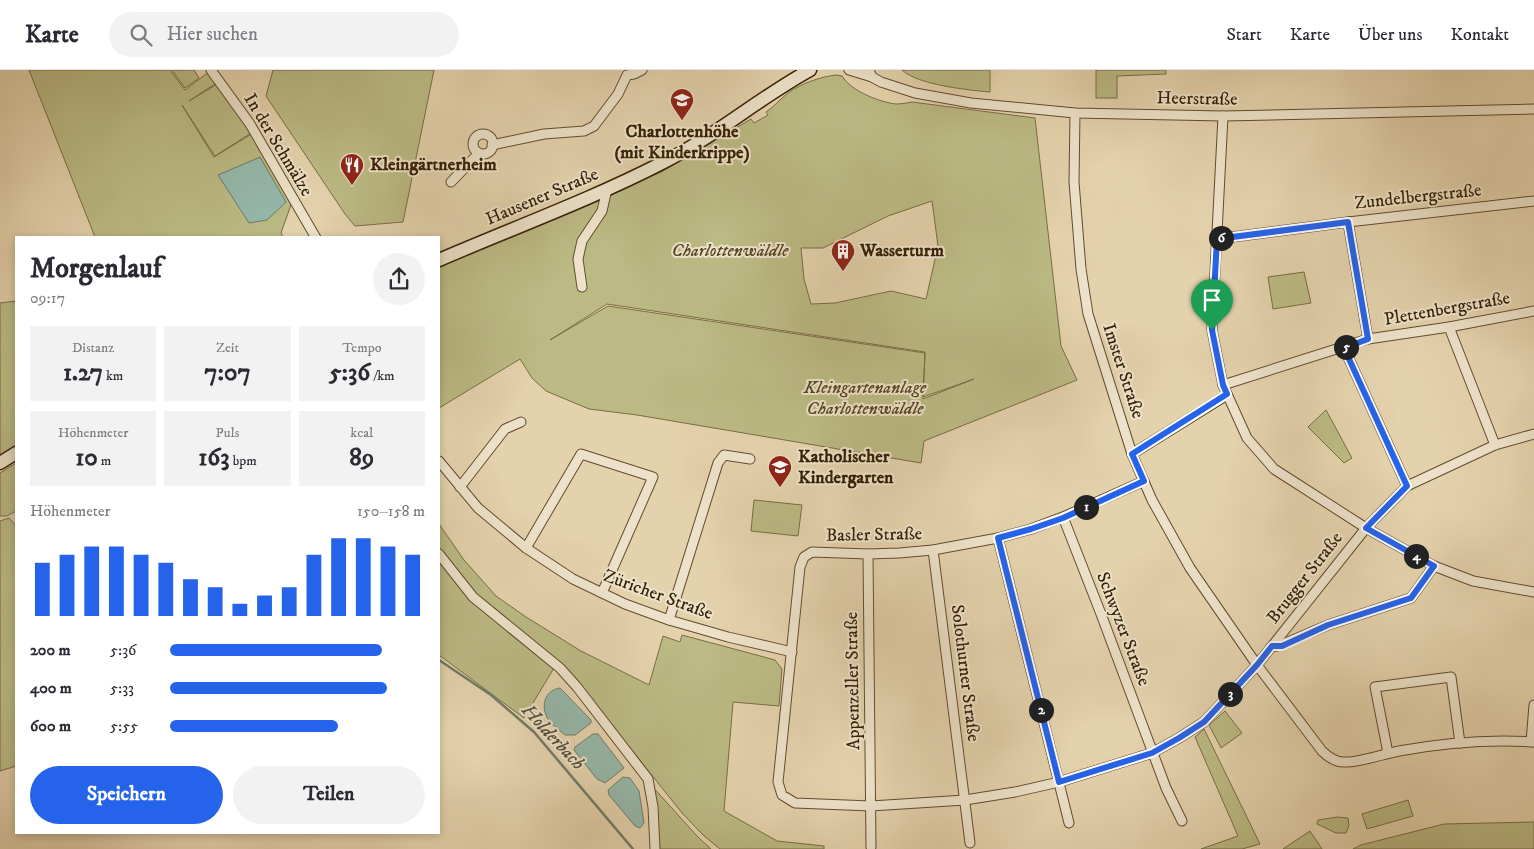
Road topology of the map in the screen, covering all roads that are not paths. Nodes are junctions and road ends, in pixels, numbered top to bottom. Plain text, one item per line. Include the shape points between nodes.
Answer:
1 (211, 70) edge
2 (642, 70) edge
3 (810, 70) edge
4 (850, 70) edge
5 (624, 72) edge
6 (871, 73) edge
7 (1534, 109) edge
8 (1075, 113) junction
9 (1223, 116) junction
10 (492, 145) junction
11 (478, 153) junction
12 (451, 182) dead end
13 (607, 189) junction
14 (1534, 201) edge
15 (1348, 222) junction
16 (315, 236) edge
17 (1217, 239) junction
18 (440, 260) edge
19 (582, 287) dead end
20 (1534, 311) edge
21 (1449, 327) junction
22 (1368, 339) junction
23 (1344, 348) junction
24 (1223, 385) junction
25 (1227, 394) junction
26 (521, 422) dead end
27 (1534, 434) edge
28 (1495, 445) junction
29 (15, 454) edge
30 (1132, 454) junction
31 (750, 459) dead end
32 (440, 462) edge
33 (0, 463) edge
34 (1144, 481) junction
35 (1407, 486) junction
36 (460, 487) junction
37 (1063, 518) junction
38 (1366, 528) junction
39 (998, 538) junction
40 (526, 548) junction
41 (933, 550) junction
42 (868, 554) junction
43 (440, 555) edge
44 (1434, 566) junction
45 (1534, 592) edge
46 (602, 593) junction
47 (669, 620) junction
48 (1272, 646) junction
49 (792, 652) junction
50 (1257, 665) junction
51 (1534, 705) edge
52 (1533, 742) edge
53 (1460, 743) junction
54 (1152, 753) junction
55 (1388, 753) junction
56 (1059, 782) junction
57 (965, 800) junction
58 (871, 806) junction
59 (1182, 821) dead end
60 (1069, 823) dead end
61 (970, 843) dead end
62 (872, 847) dead end
63 (655, 849) edge

1 - 16 street, In der Schmälze via 250,124
2 - 5 street via 634,74
3 - 13 main road, Hausener Straße via 702,141
4 - 6 street, Heerstraße
5 - 10 street via 618,94 594,126 584,131 544,134
6 - 8 street, Heerstraße via 893,87 915,93 971,103
7 - 9 street, Heerstraße
8 - 9 street, Heerstraße
8 - 30 street, Imster Straße via 1074,182 1088,314
9 - 17 street
10 - 11 street via 488,152
10 - 11 street via 488,136 476,137 473,146
11 - 12 street
13 - 18 main road, Hausener Straße
13 - 19 street via 602,211 582,241 578,259
14 - 15 street, Zundelbergstraße
15 - 17 street, Zundelbergstraße
15 - 22 street
17 - 24 street via 1212,330
20 - 21 street, Plettenbergstraße
21 - 22 street, Plettenbergstraße
21 - 28 street
22 - 23 street, Plettenbergstraße
23 - 24 street, Plettenbergstraße
23 - 35 street
24 - 25 street
25 - 30 street
25 - 38 street via 1247,438 1274,469
26 - 36 street via 505,428
27 - 28 street, Brugger Straße
28 - 35 street, Brugger Straße
29 - 33 main road
30 - 34 street, Imster Straße
31 - 47 street via 724,455 718,463
32 - 36 street, Züricher Straße
34 - 37 street, Basler Straße
34 - 50 street, Imster Straße via 1190,568
35 - 38 street, Brugger Straße
36 - 40 street, Züricher Straße via 478,508
37 - 39 street, Basler Straße
37 - 54 street, Schwyzer Straße
38 - 44 street
38 - 48 street, Brugger Straße
39 - 41 street, Basler Straße
39 - 56 street
40 - 46 street, Züricher Straße via 573,579
40 - 46 street via 581,454 653,477
41 - 42 street, Basler Straße
41 - 57 street, Solothurner Straße
42 - 49 street, Basler Straße via 812,552 804,558 800,567
42 - 58 street, Appenzeller Straße
43 - 63 street via 473,597 560,668 648,780
44 - 45 street via 1473,581
44 - 48 street, Brugger Straße via 1411,598 1328,625 1282,646
46 - 47 street, Züricher Straße
47 - 49 street, Züricher Straße
48 - 50 street, Brugger Straße
49 - 58 street, Basler Straße via 778,782 782,795 795,802
50 - 54 street, Basler Straße via 1204,722
50 - 55 street, Imster Straße via 1322,752 1330,758 1347,762
51 - 52 street
52 - 53 street, Imster Straße
53 - 55 street, Imster Straße
53 - 55 street via 1451,677 1375,687
54 - 56 street, Basler Straße
54 - 59 street
56 - 57 street, Basler Straße
56 - 60 street
57 - 58 street, Basler Straße
57 - 61 street
58 - 62 street

